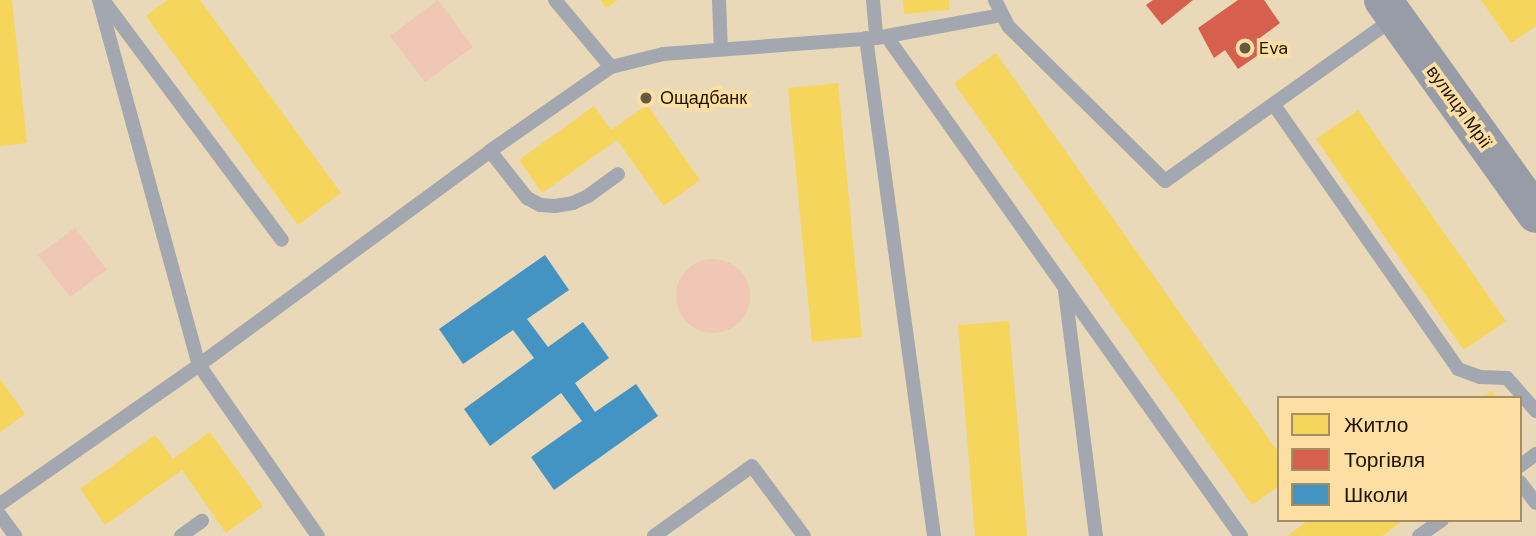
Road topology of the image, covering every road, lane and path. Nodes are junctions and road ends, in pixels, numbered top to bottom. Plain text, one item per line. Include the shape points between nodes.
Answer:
1 (101, 0) edge
2 (555, 0) edge
3 (719, 0) edge
4 (873, 0) edge
5 (995, 0) edge
6 (1389, 9) edge
7 (1001, 15) junction
8 (876, 38) junction
9 (721, 49) junction
10 (611, 68) junction
11 (1274, 105) junction
12 (490, 150) junction
13 (618, 174) dead end
14 (1536, 214) edge
15 (282, 240) dead end
16 (1065, 289) junction
17 (199, 365) junction
18 (1536, 411) edge
19 (1522, 485) edge
20 (1536, 503) edge
21 (0, 504) edge
22 (0, 515) edge
23 (202, 521) dead end
24 (1439, 522) edge
25 (15, 536) edge
26 (181, 536) edge
27 (318, 536) edge
28 (654, 536) edge
29 (804, 536) edge
30 (934, 536) edge
31 (1096, 536) edge
32 (1241, 536) edge
33 (1419, 536) edge

1 - 15 lane
1 - 17 lane
2 - 10 lane
3 - 9 lane
4 - 8 lane
5 - 7 lane
6 - 11 lane
6 - 14 street, вулиця Мрії
7 - 8 lane
7 - 11 lane via 1165,181
8 - 9 lane
8 - 16 lane
8 - 30 lane
9 - 10 lane via 663,54
10 - 12 lane
11 - 18 lane via 1458,369 1480,377 1507,378
12 - 13 lane via 527,198 540,205 573,202
12 - 17 lane
16 - 31 lane
16 - 32 lane
17 - 21 lane
17 - 27 lane
19 - 20 lane
22 - 25 lane
23 - 26 lane
24 - 33 lane
28 - 29 lane via 752,466

